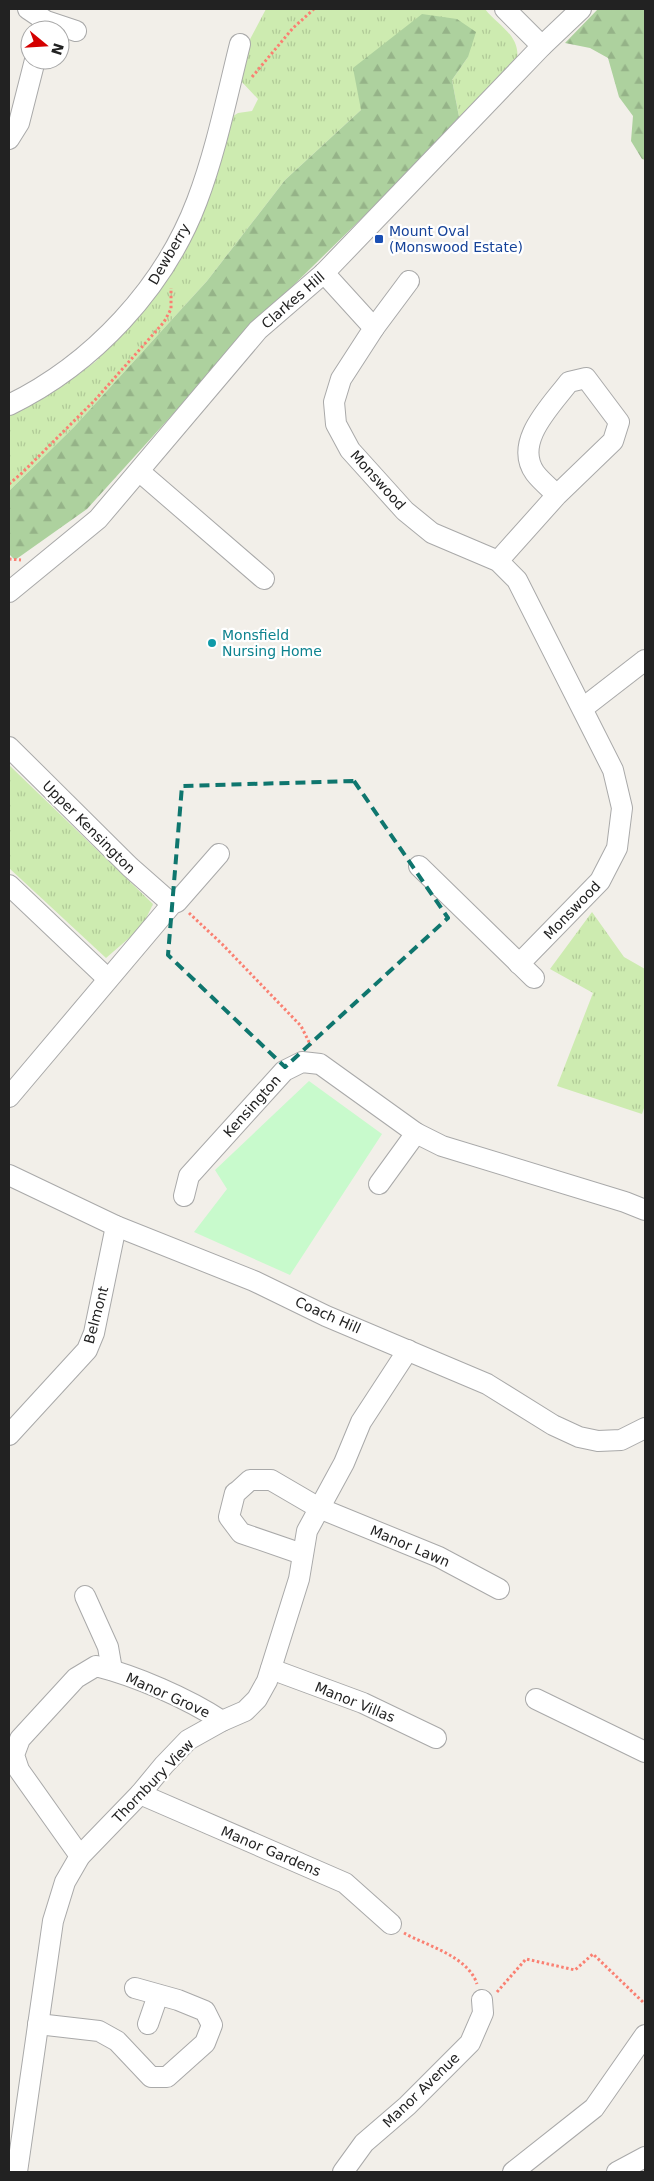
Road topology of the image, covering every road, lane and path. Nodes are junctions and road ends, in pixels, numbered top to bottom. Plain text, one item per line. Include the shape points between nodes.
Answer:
1 (28, 9) edge
2 (314, 9) edge
3 (505, 9) edge
4 (581, 9) edge
5 (38, 20) edge
6 (70, 30) edge
7 (76, 31) dead end
8 (240, 44) dead end
9 (542, 46) junction
10 (32, 70) edge
11 (230, 86) junction
12 (9, 139) edge
13 (163, 268) junction
14 (324, 273) junction
15 (409, 281) dead end
16 (374, 328) junction
17 (9, 404) edge
18 (140, 472) junction
19 (9, 484) edge
20 (557, 495) junction
21 (498, 561) junction
22 (264, 579) dead end
23 (9, 591) edge
24 (645, 660) edge
25 (583, 708) junction
26 (9, 747) edge
27 (219, 854) dead end
28 (419, 866) dead end
29 (9, 885) edge
30 (174, 903) junction
31 (519, 964) junction
32 (534, 978) dead end
33 (108, 979) junction
34 (320, 1064) junction
35 (9, 1097) edge
36 (416, 1133) junction
37 (9, 1175) edge
38 (379, 1184) dead end
39 (184, 1196) dead end
40 (645, 1210) edge
41 (116, 1226) junction
42 (408, 1350) junction
43 (645, 1428) edge
44 (9, 1435) edge
45 (319, 1508) junction
46 (302, 1554) junction
47 (499, 1589) dead end
48 (85, 1596) dead end
49 (112, 1670) junction
50 (271, 1670) junction
51 (536, 1699) dead end
52 (222, 1721) junction
53 (436, 1738) dead end
54 (645, 1752) edge
55 (140, 1794) junction
56 (80, 1856) junction
57 (392, 1924) joint
58 (135, 1988) dead end
59 (158, 1995) junction
60 (482, 2000) junction
61 (645, 2004) edge
62 (38, 2024) junction
63 (148, 2024) dead end
64 (645, 2035) edge
65 (645, 2157) edge
66 (17, 2172) edge
67 (343, 2172) edge
68 (513, 2172) edge
69 (617, 2172) edge

1 - 5 street
2 - 11 path via 244,86
3 - 9 street
4 - 9 street, Clarkes Hill
6 - 7 street
8 - 11 street, Dewberry
9 - 14 street, Clarkes Hill
10 - 12 street via 19,123
11 - 13 street, Dewberry via 197,201
13 - 17 street, Dewberry via 105,339 64,372
13 - 19 path via 170,275 172,295 171,309 164,322 95,400
14 - 16 street
14 - 18 street, Clarkes Hill via 258,330
15 - 16 street, Monswood
16 - 21 street, Monswood via 342,379 334,402 336,424 350,450 405,511 432,533
18 - 22 street
18 - 23 street, Clarkes Hill via 98,520
20 - 20 street via 535,473 527,453 534,430 569,382 586,378 619,422 613,442
20 - 21 street
21 - 25 street, Monswood via 517,580
24 - 25 street
25 - 31 street, Monswood via 613,770 622,808 616,848 600,881
26 - 30 street, Upper Kensington via 130,867
27 - 30 street
28 - 31 street
29 - 33 street
30 - 33 street
30 - 34 path via 222,944 301,1026
31 - 32 street
33 - 35 street
34 - 36 street
34 - 39 street, Kensington via 302,1062 284,1071 189,1176
36 - 38 street
36 - 40 street via 442,1146
37 - 41 street, Coach Hill
41 - 42 street, Coach Hill via 254,1281
41 - 44 street, Belmont via 94,1333 87,1350
42 - 43 street, Coach Hill via 487,1384 553,1426 579,1437 598,1441 621,1440
42 - 45 street, Thornbury View via 361,1422 344,1463
45 - 46 street, Thornbury View via 307,1531
45 - 46 street, Manor Lawn via 271,1480 250,1480 235,1493 228,1517 241,1533
45 - 47 street, Manor Lawn via 439,1557
46 - 50 street, Thornbury View via 299,1579
48 - 49 street, Manor Grove via 108,1647
49 - 52 street, Manor Grove via 203,1708
49 - 56 street, Manor Grove via 96,1666 76,1678 20,1739 14,1756 19,1770
50 - 52 street, Thornbury View via 257,1700 245,1711
50 - 53 street, Manor Villas via 363,1702
51 - 54 street
52 - 55 street, Thornbury View via 188,1740
55 - 56 street, Thornbury View
55 - 57 street, Manor Gardens via 345,1883
56 - 62 street, Thornbury View via 65,1882 53,1920
57 - 60 path via 405,1934 455,1958 474,1974
58 - 59 street
59 - 62 street via 205,2012 212,2025 205,2043 167,2077 151,2077 117,2040 98,2031
59 - 63 street
60 - 61 path via 499,1990 526,1959 575,1970 593,1954
60 - 67 street, Manor Avenue via 483,2013 470,2043 407,2106 364,2143
62 - 66 street, Thornbury View
64 - 68 street via 594,2108
65 - 69 street

